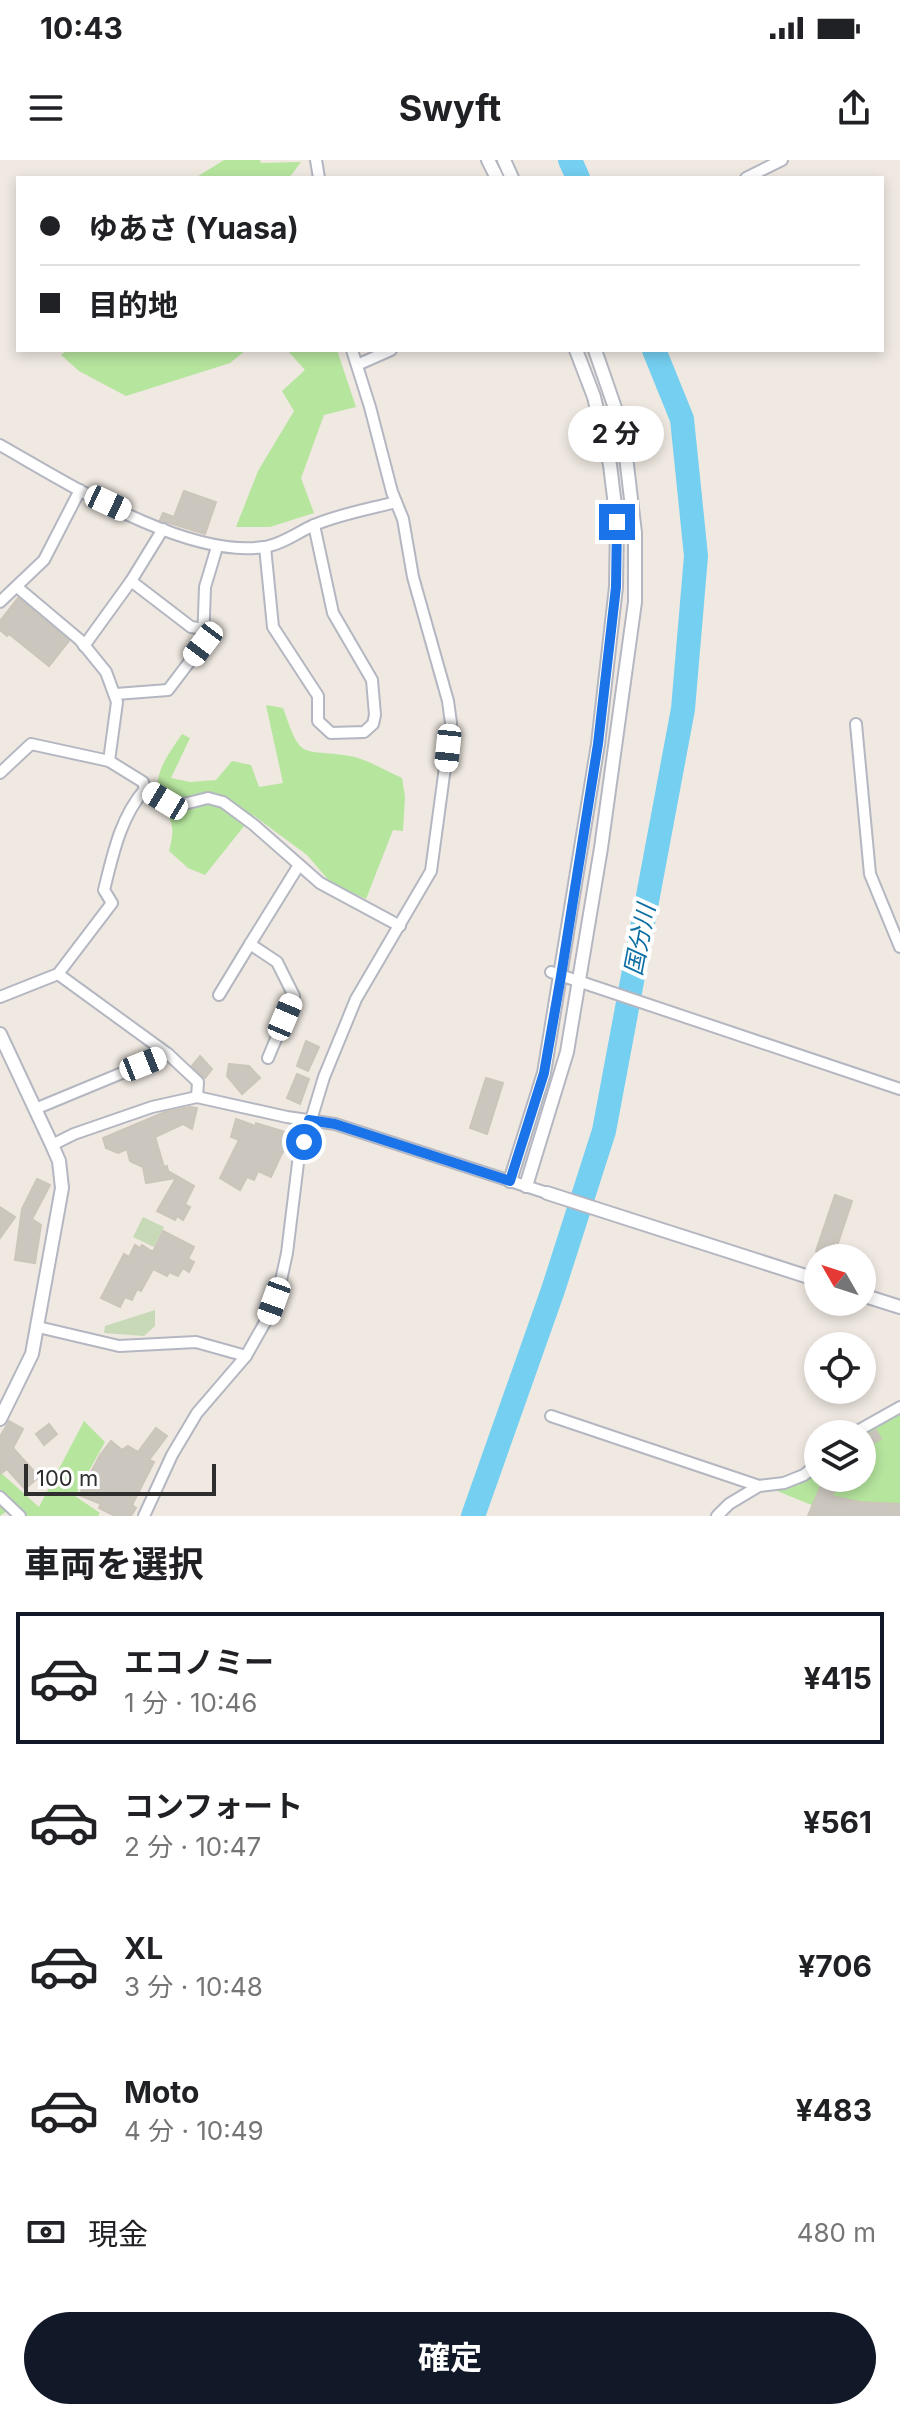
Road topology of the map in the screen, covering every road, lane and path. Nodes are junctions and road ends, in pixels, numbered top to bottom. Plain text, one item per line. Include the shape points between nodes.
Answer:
1 (782, 160) edge
2 (750, 176) edge
3 (353, 352) edge
4 (386, 352) edge
5 (577, 352) edge
6 (596, 352) edge
7 (357, 365) junction
8 (0, 445) edge
9 (80, 490) junction
10 (396, 502) junction
11 (314, 525) junction
12 (163, 529) junction
13 (217, 547) junction
14 (265, 547) junction
15 (131, 581) junction
16 (17, 587) junction
17 (0, 602) edge
18 (205, 629) junction
19 (84, 646) junction
20 (116, 694) junction
21 (856, 724) dead end
22 (109, 761) junction
23 (0, 773) edge
24 (145, 789) junction
25 (299, 865) junction
26 (400, 926) junction
27 (250, 944) junction
28 (900, 947) edge
29 (58, 974) junction
30 (556, 974) junction
31 (579, 983) junction
32 (219, 995) dead end
33 (0, 997) edge
34 (0, 1034) edge
35 (168, 1054) junction
36 (268, 1058) dead end
37 (900, 1089) edge
38 (197, 1097) junction
39 (35, 1109) junction
40 (309, 1120) junction
41 (52, 1145) junction
42 (510, 1181) junction
43 (526, 1186) junction
44 (547, 1193) joint
45 (804, 1276) edge
46 (876, 1299) edge
47 (900, 1307) edge
48 (38, 1327) junction
49 (246, 1356) junction
50 (900, 1407) edge
51 (551, 1416) dead end
52 (0, 1419) edge
53 (876, 1420) edge
54 (804, 1475) edge
55 (759, 1486) junction
56 (0, 1497) edge
57 (20, 1516) edge
58 (144, 1516) edge
59 (717, 1516) edge

1 - 2 street
3 - 7 street
4 - 7 street
5 - 30 street via 610,465 617,522 616,587 598,744
6 - 31 street via 623,431 635,533 635,602
7 - 10 street
8 - 9 street
9 - 12 street
9 - 16 street via 44,560
10 - 11 street
10 - 26 street via 451,723 431,871
11 - 14 street
11 - 14 street via 333,613 372,680 375,715 364,732 331,733 318,721 318,696 273,627
12 - 13 street
12 - 15 street
13 - 14 street
13 - 18 street via 205,587
15 - 18 street via 191,627
15 - 19 street
16 - 17 street
16 - 19 street
18 - 20 street via 203,644 168,690
19 - 20 street
20 - 22 street
21 - 28 street via 870,874
22 - 23 street via 31,744
22 - 24 street via 143,782
24 - 25 street via 165,801 223,802
24 - 29 street via 124,820 110,863 104,890 112,903
25 - 26 street via 332,891
25 - 27 street
26 - 40 street via 356,999
27 - 32 street
27 - 36 street via 277,962 294,996
29 - 33 street
29 - 35 street
30 - 31 street
30 - 42 street via 544,1073
31 - 37 street
31 - 43 street via 567,1052
34 - 39 street
35 - 38 street via 198,1082
35 - 39 street
38 - 40 street
38 - 41 street via 152,1107
39 - 41 street
40 - 42 street
40 - 49 street via 280,1285
41 - 48 street via 62,1188
42 - 43 street
43 - 44 street
44 - 45 street
46 - 47 street
48 - 49 street via 119,1346 196,1342
48 - 52 street via 32,1354
49 - 58 street via 197,1413
50 - 53 street
51 - 55 street
54 - 55 street
55 - 59 street
56 - 57 street

